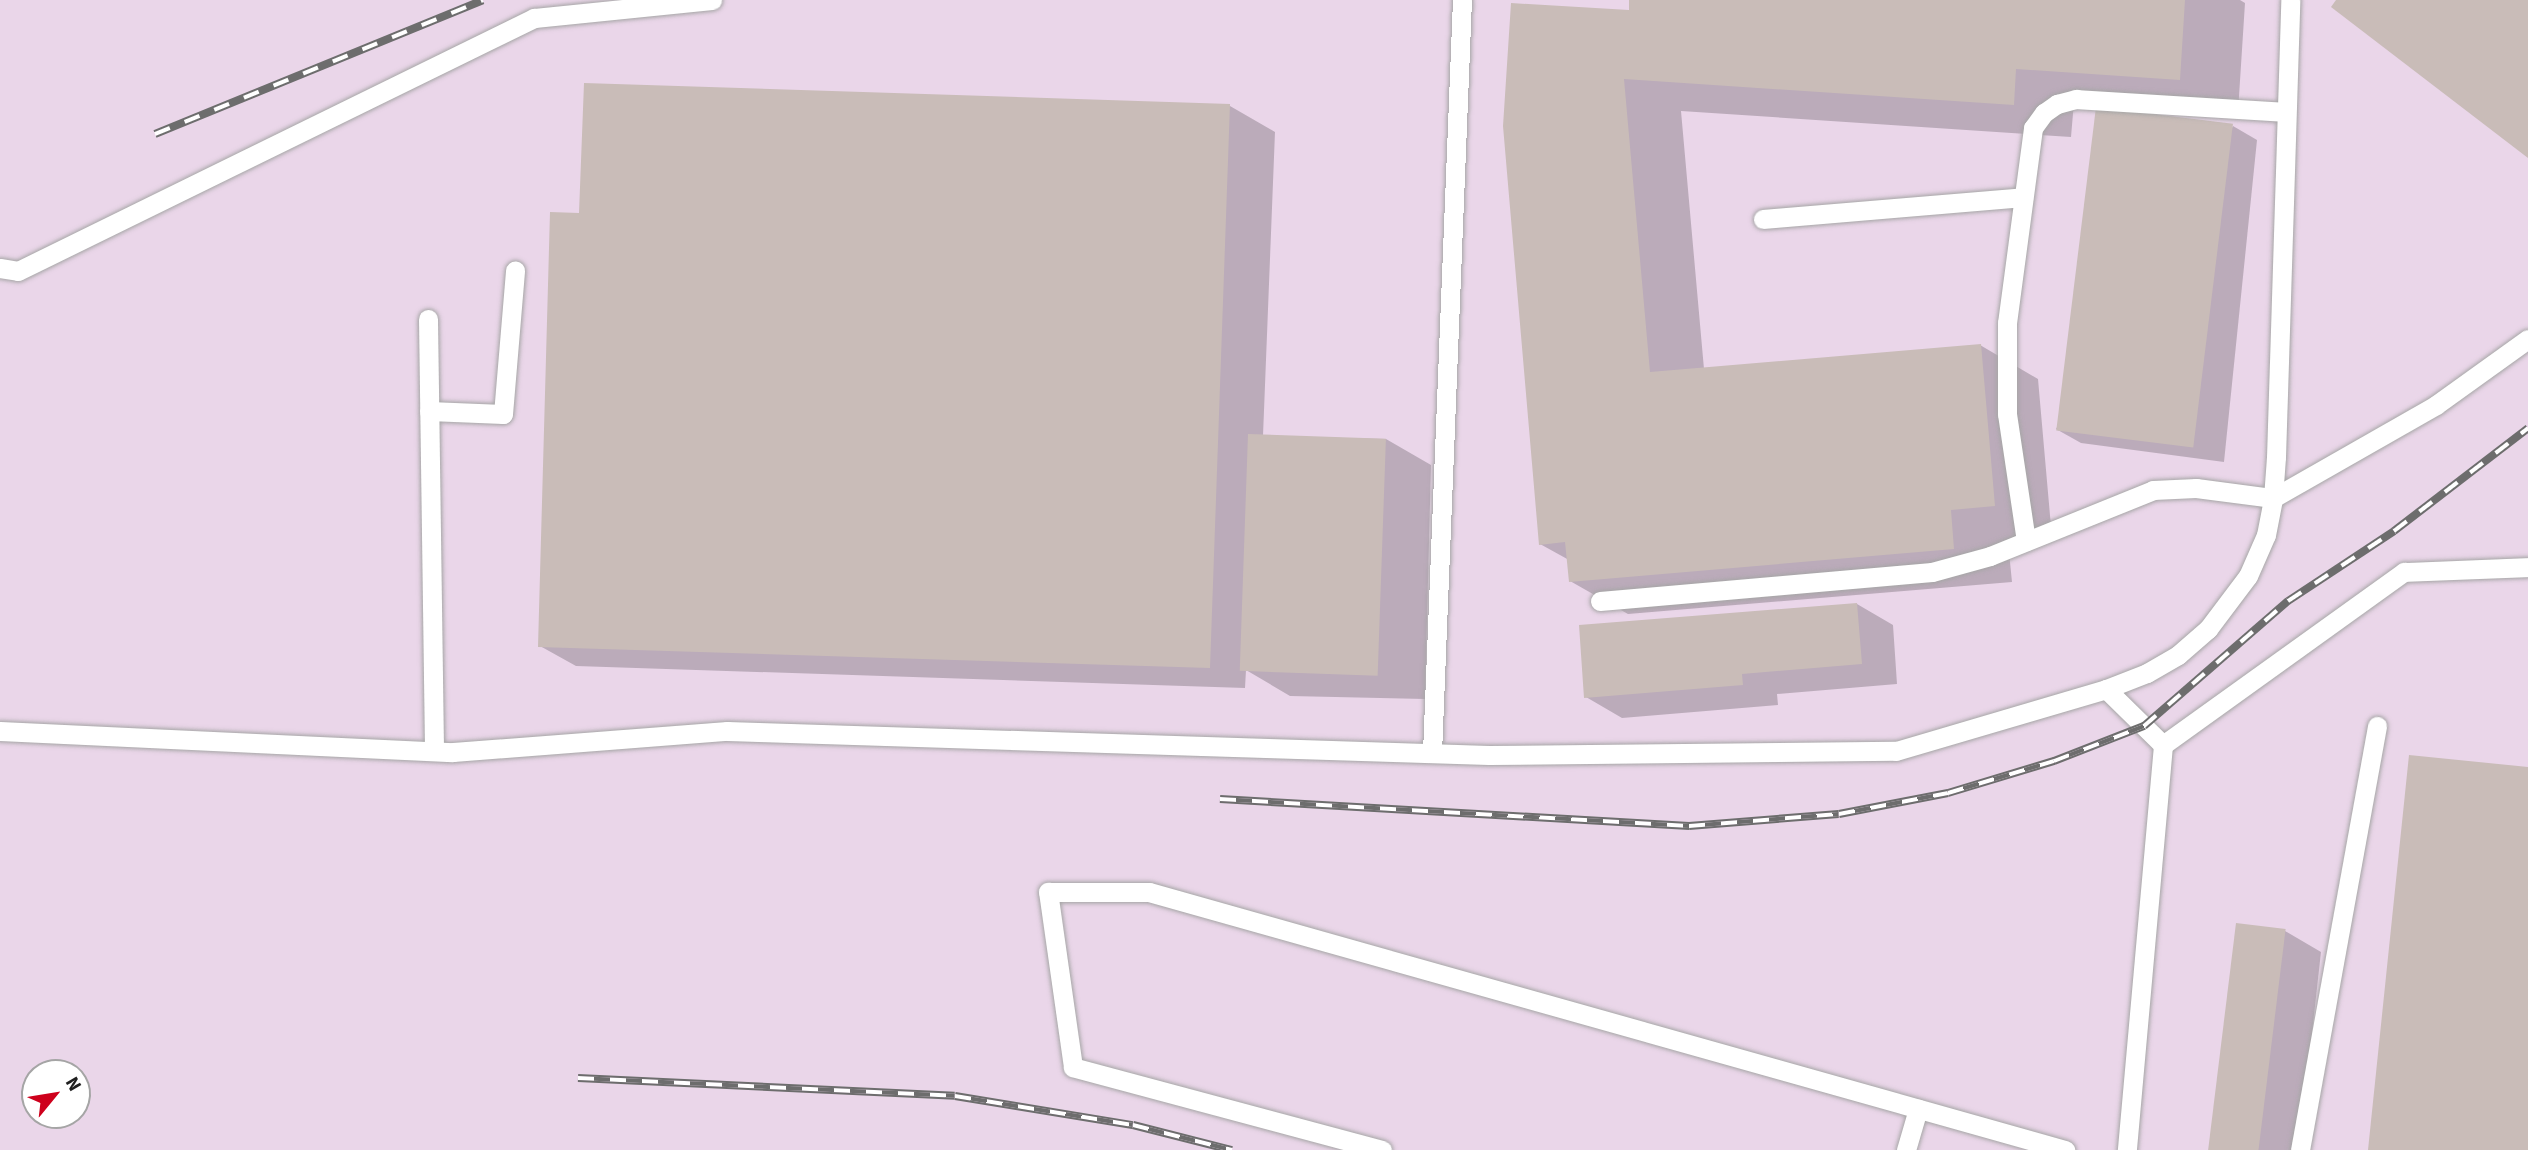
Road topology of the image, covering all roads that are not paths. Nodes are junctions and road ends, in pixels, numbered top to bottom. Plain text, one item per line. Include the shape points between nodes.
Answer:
1 (712, 0) edge
2 (1462, 0) edge
3 (2290, 0) edge
4 (2286, 112) junction
5 (2023, 197) junction
6 (1763, 219) dead end
7 (0, 268) edge
8 (515, 270) dead end
9 (428, 319) dead end
10 (2528, 339) edge
11 (429, 411) junction
12 (2273, 498) junction
13 (2026, 541) junction
14 (2528, 567) edge
15 (1600, 601) dead end
16 (2106, 690) junction
17 (2377, 726) dead end
18 (0, 731) edge
19 (2163, 745) junction
20 (434, 751) junction
21 (1432, 753) junction
22 (1918, 1109) junction
23 (1382, 1150) edge
24 (1906, 1150) edge
25 (2065, 1150) edge
26 (2127, 1150) edge
27 (2300, 1150) edge

1 - 7 lane via 534,18 18,271
2 - 21 lane
3 - 4 lane
4 - 5 lane via 2076,99 2057,104 2034,128
4 - 12 lane
5 - 6 lane
5 - 13 lane via 2007,323 2006,380
8 - 11 lane via 503,414
9 - 11 lane
10 - 12 lane via 2437,405
11 - 20 lane
12 - 13 lane via 2196,488 2152,490
12 - 16 lane via 2266,535 2248,576 2208,629 2178,655
13 - 15 lane via 1932,572
14 - 19 lane via 2404,572
16 - 19 lane
16 - 21 lane via 1896,751
17 - 27 lane
18 - 20 lane
19 - 26 lane
20 - 21 lane via 727,731
22 - 23 lane via 1149,892 1048,892 1073,1066
22 - 24 lane
22 - 25 lane

